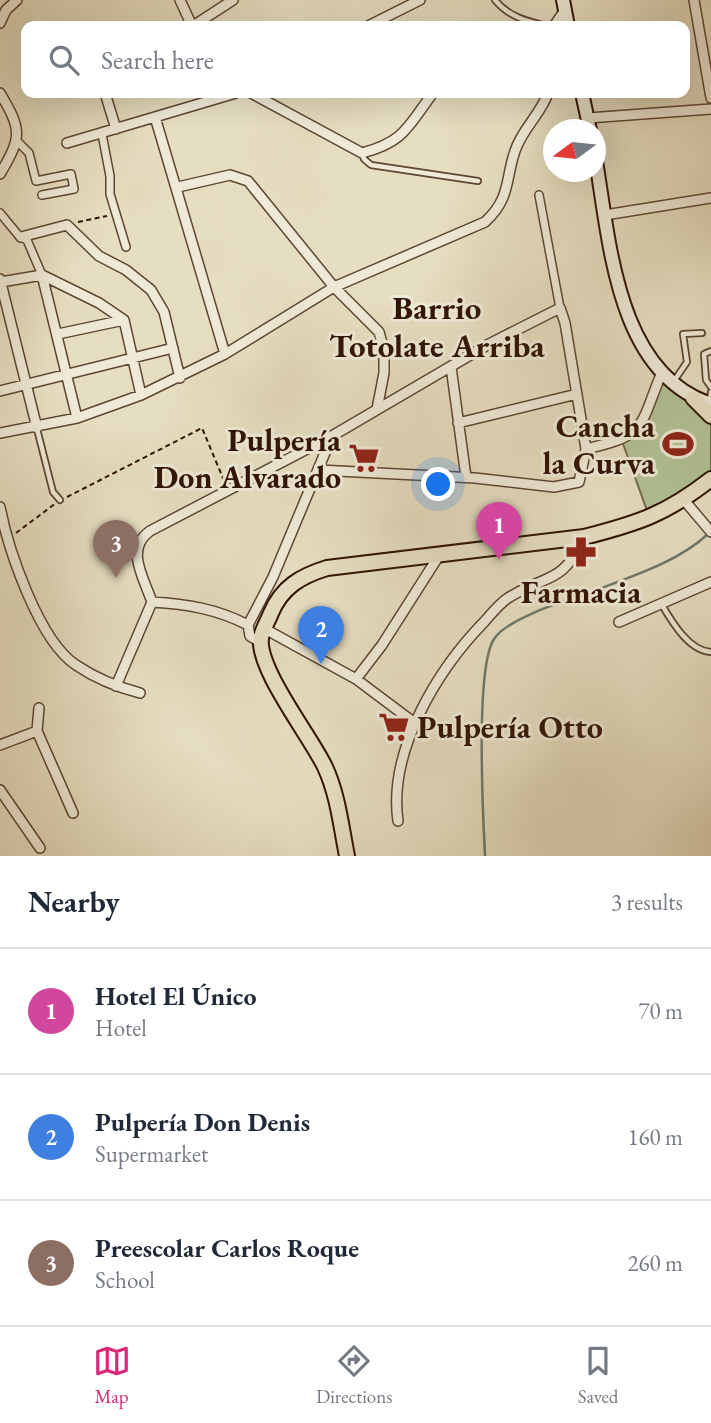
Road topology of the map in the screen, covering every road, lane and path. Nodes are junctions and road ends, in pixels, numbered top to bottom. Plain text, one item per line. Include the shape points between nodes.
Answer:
1 (18, 0) edge
2 (180, 0) edge
3 (233, 0) edge
4 (420, 0) edge
5 (495, 0) edge
6 (694, 0) edge
7 (564, 5) edge
8 (190, 21) edge
9 (200, 21) edge
10 (378, 21) edge
11 (528, 21) edge
12 (556, 21) edge
13 (0, 23) edge
14 (0, 93) edge
15 (107, 98) edge
16 (219, 98) edge
17 (260, 98) edge
18 (429, 98) edge
19 (545, 98) edge
20 (583, 98) edge
21 (711, 98) edge
22 (711, 109) edge
23 (155, 117) junction
24 (588, 119) edge
25 (606, 122) edge
26 (116, 129) junction
27 (102, 134) junction
28 (18, 142) junction
29 (67, 144) dead end
30 (362, 153) junction
31 (0, 174) edge
32 (478, 181) dead end
33 (600, 182) edge
34 (178, 187) junction
35 (42, 195) dead end
36 (539, 195) dead end
37 (711, 198) edge
38 (0, 213) edge
39 (116, 214) junction
40 (605, 215) junction
41 (67, 225) junction
42 (21, 237) junction
43 (126, 247) dead end
44 (42, 275) junction
45 (1, 281) edge
46 (334, 287) junction
47 (559, 308) junction
48 (124, 320) junction
49 (702, 332) dead end
50 (58, 334) junction
51 (173, 348) junction
52 (711, 351) edge
53 (225, 354) junction
54 (132, 360) junction
55 (450, 367) junction
56 (662, 372) junction
57 (68, 374) junction
58 (180, 378) junction
59 (28, 383) junction
60 (672, 384) junction
61 (0, 391) edge
62 (577, 394) junction
63 (141, 395) junction
64 (693, 398) joint
65 (711, 400) edge
66 (377, 409) junction
67 (77, 418) junction
68 (458, 424) junction
69 (37, 428) junction
70 (1, 431) edge
71 (332, 436) junction
72 (586, 449) junction
73 (319, 470) junction
74 (466, 477) junction
75 (711, 479) edge
76 (228, 492) junction
77 (60, 500) junction
78 (684, 500) junction
79 (0, 507) edge
80 (711, 533) edge
81 (584, 537) junction
82 (3, 542) edge
83 (440, 554) junction
84 (711, 582) edge
85 (152, 602) junction
86 (662, 605) junction
87 (620, 622) dead end
88 (248, 625) junction
89 (263, 636) junction
90 (711, 652) edge
91 (356, 679) junction
92 (116, 686) junction
93 (140, 693) dead end
94 (39, 708) dead end
95 (416, 724) junction
96 (37, 731) junction
97 (0, 745) edge
98 (0, 790) edge
99 (73, 813) dead end
100 (398, 821) dead end
101 (40, 848) dead end
102 (347, 856) edge

1 - 13 street
2 - 8 street
3 - 9 street
4 - 10 street
5 - 11 lane via 505,11
6 - 21 street
7 - 12 street
14 - 28 street via 16,120
15 - 26 street
16 - 23 street
17 - 30 street
18 - 30 street via 400,138
19 - 46 street via 514,151 508,188 497,211 485,222
20 - 24 main road
22 - 25 street
23 - 26 street
23 - 34 street
26 - 27 street
27 - 29 street
27 - 39 street
28 - 31 street
28 - 35 street via 29,153 36,181 71,174 74,190
30 - 32 lane via 371,164
33 - 40 main road
34 - 46 street via 230,175 248,181
34 - 53 street
36 - 47 street
37 - 40 street
38 - 42 street
39 - 41 path
39 - 43 street
40 - 56 main road via 629,318 645,351
41 - 42 street
41 - 51 street via 99,256 151,290 164,312
42 - 44 street via 27,240
44 - 45 street
44 - 48 street
44 - 50 street
45 - 59 street
46 - 53 street
46 - 66 street via 379,332 384,373
47 - 55 street
47 - 62 street
48 - 50 street
48 - 54 street
49 - 60 lane via 683,334 687,362
50 - 57 street
51 - 54 street
51 - 58 street
52 - 65 lane via 704,354
53 - 58 street
54 - 57 street
54 - 63 street
55 - 66 street
55 - 68 street
56 - 60 main road
56 - 72 street via 637,432 622,441
57 - 59 street
57 - 67 street
58 - 63 street
59 - 61 street
59 - 69 street
60 - 64 main road
62 - 68 street
62 - 72 street
63 - 67 street
64 - 65 main road
66 - 71 street
67 - 69 street
68 - 74 street
69 - 70 street
69 - 77 lane via 53,492
71 - 73 street
71 - 76 street
72 - 74 street via 579,482 569,486
73 - 74 street
73 - 88 street via 274,578
75 - 78 main road
76 - 77 path via 202,428
76 - 85 street via 138,539 135,550
77 - 82 path
78 - 80 street
78 - 81 main road via 650,519
79 - 82 street
81 - 83 main road
81 - 95 street via 573,562 563,571 506,599 464,642 427,693
82 - 92 street via 43,627 74,664
83 - 89 main road via 308,573 283,593
83 - 91 street
84 - 86 street
85 - 88 street via 203,607
85 - 92 street
86 - 87 street
86 - 90 lane via 689,641
88 - 89 street via 250,636
89 - 91 street
89 - 102 main road via 272,677 325,766
91 - 95 street
92 - 93 street
94 - 96 street
95 - 100 street via 397,779
96 - 97 street
96 - 99 street
98 - 101 street

